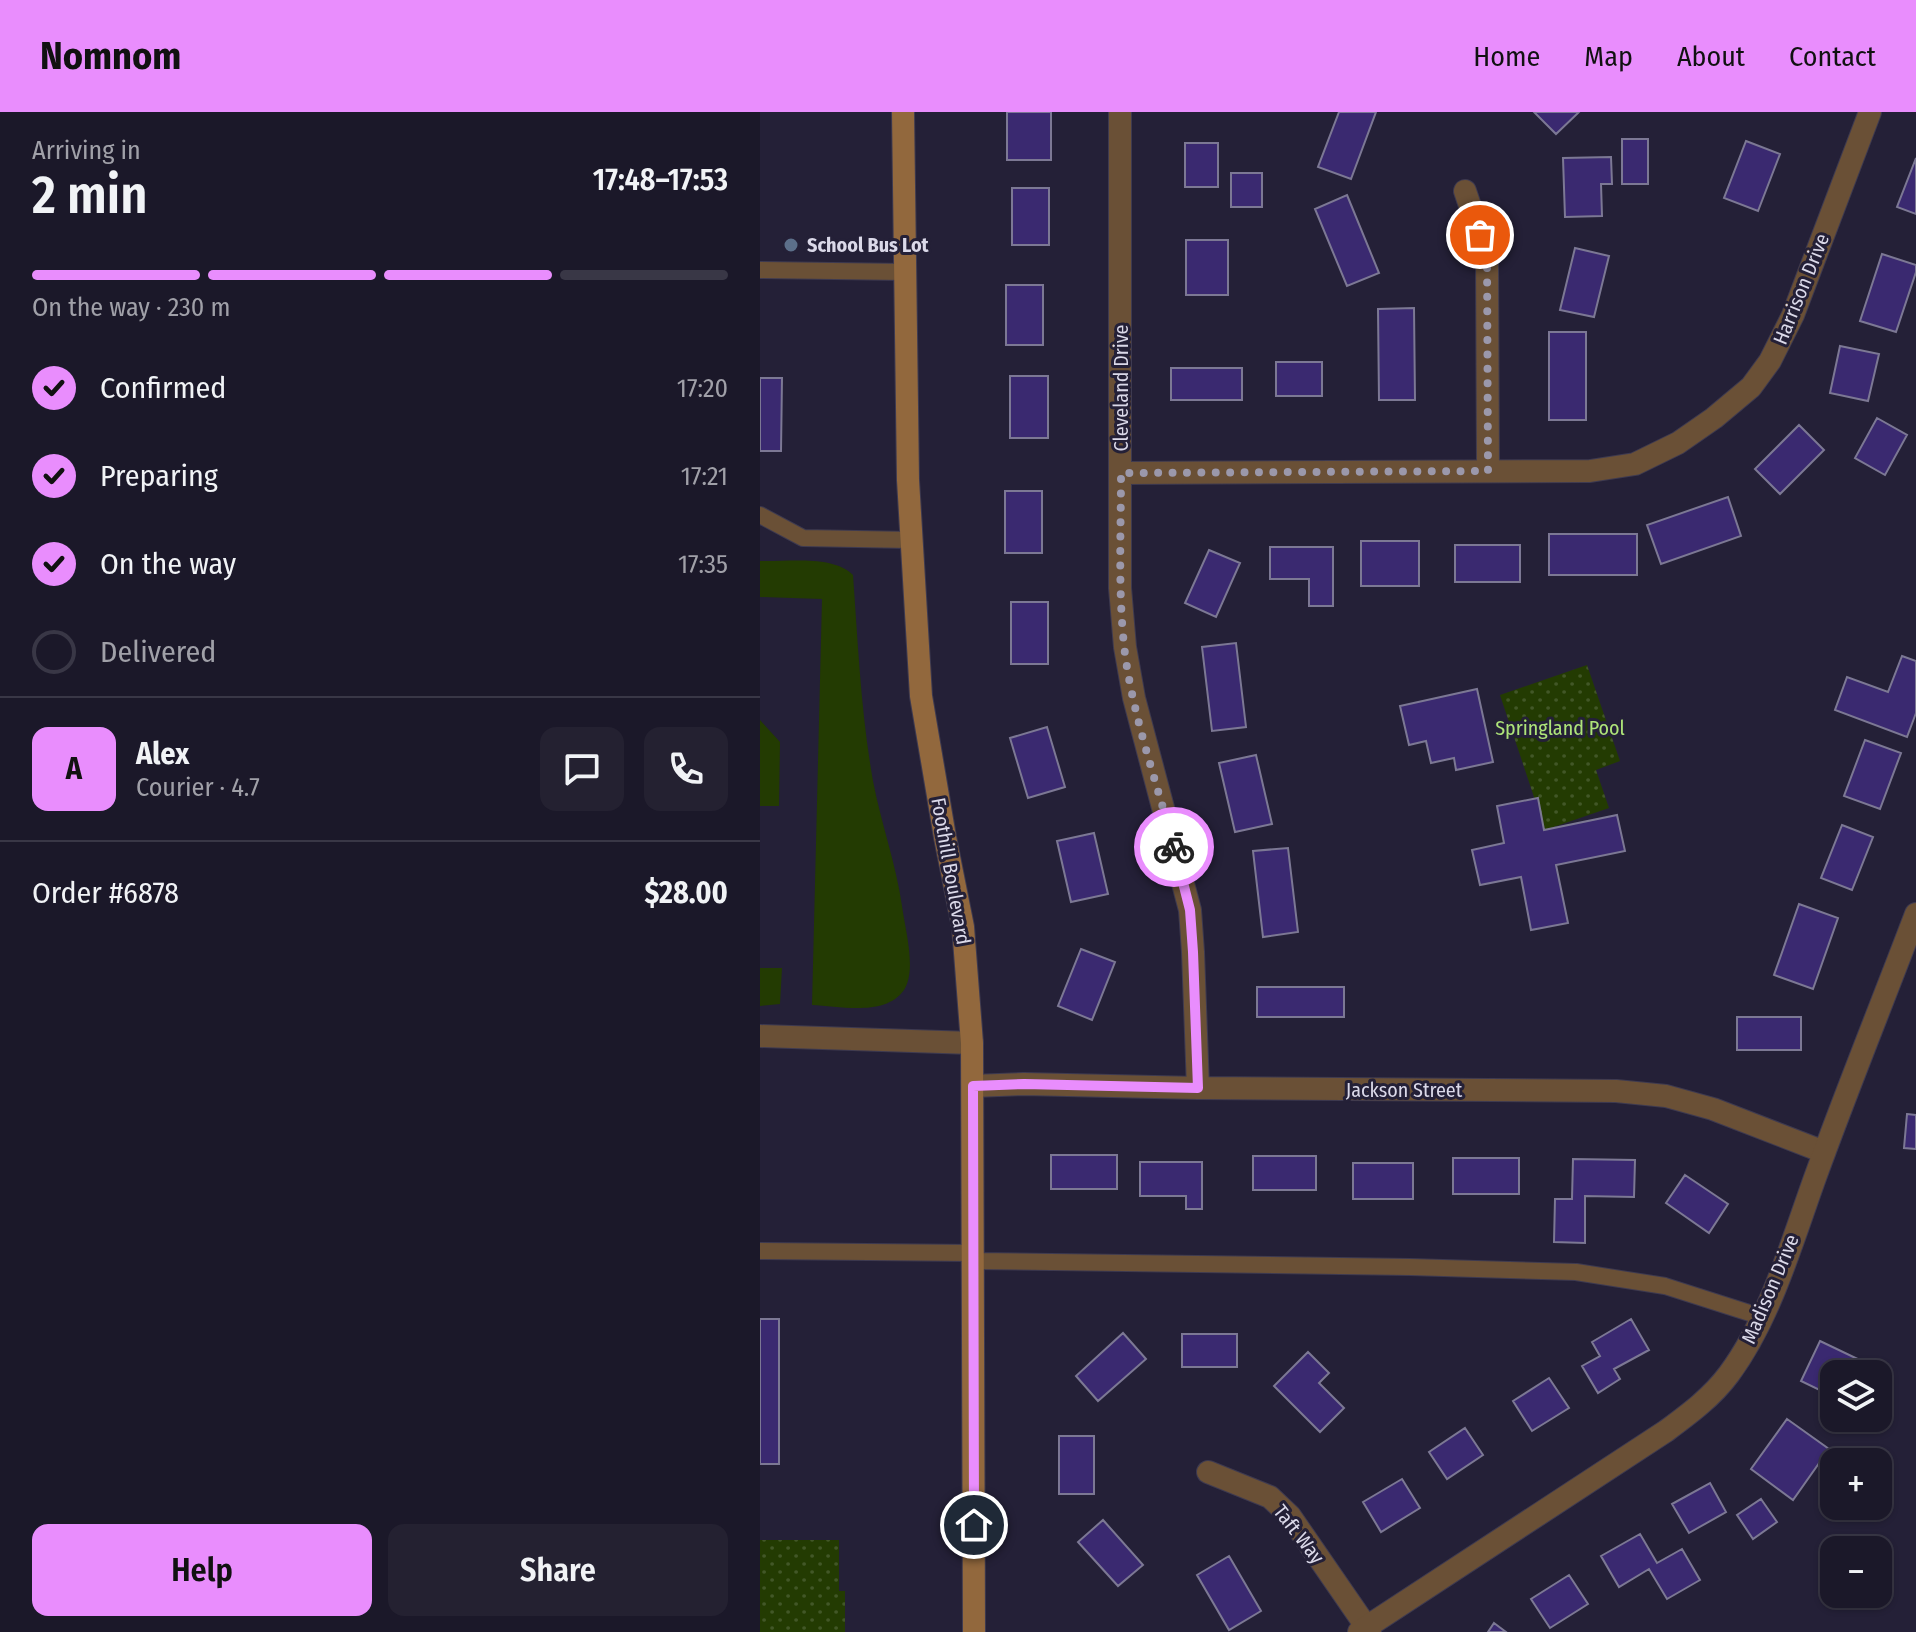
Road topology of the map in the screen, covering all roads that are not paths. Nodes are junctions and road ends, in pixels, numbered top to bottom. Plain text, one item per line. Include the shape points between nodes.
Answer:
1 (903, 112) edge
2 (1120, 112) edge
3 (1870, 112) edge
4 (1465, 191) dead end
5 (760, 271) edge
6 (905, 272) junction
7 (1488, 471) junction
8 (1121, 473) junction
9 (760, 515) edge
10 (911, 540) junction
11 (1916, 914) edge
12 (760, 1036) edge
13 (972, 1043) junction
14 (973, 1086) junction
15 (1198, 1088) junction
16 (1824, 1152) junction
17 (760, 1251) edge
18 (974, 1257) junction
19 (1762, 1317) junction
20 (1208, 1472) dead end
21 (1365, 1630) edge
22 (974, 1632) edge

1 - 6 main road, Foothill Boulevard
2 - 8 street, Cleveland Drive
3 - 7 street, Harrison Drive via 1793,315 1751,387 1678,443 1635,464 1590,471
4 - 7 street via 1487,256
5 - 6 lane
6 - 10 main road, Foothill Boulevard
7 - 8 street, Harrison Drive
8 - 15 street, Cleveland Drive via 1125,647 1190,910
9 - 10 lane via 803,538
10 - 13 main road, Foothill Boulevard via 921,696 963,927
11 - 16 street, Madison Drive
12 - 13 street
13 - 14 main road, Foothill Boulevard
14 - 15 street, Jackson Street
14 - 18 main road, Foothill Boulevard
15 - 16 street, Jackson Street via 1616,1091 1666,1096
16 - 19 street, Madison Drive
17 - 18 lane
18 - 19 lane via 1576,1272 1665,1286
18 - 22 main road, Foothill Boulevard
19 - 21 street, Madison Drive via 1728,1376 1702,1404
20 - 21 street, Taft Way via 1270,1497 1290,1516

